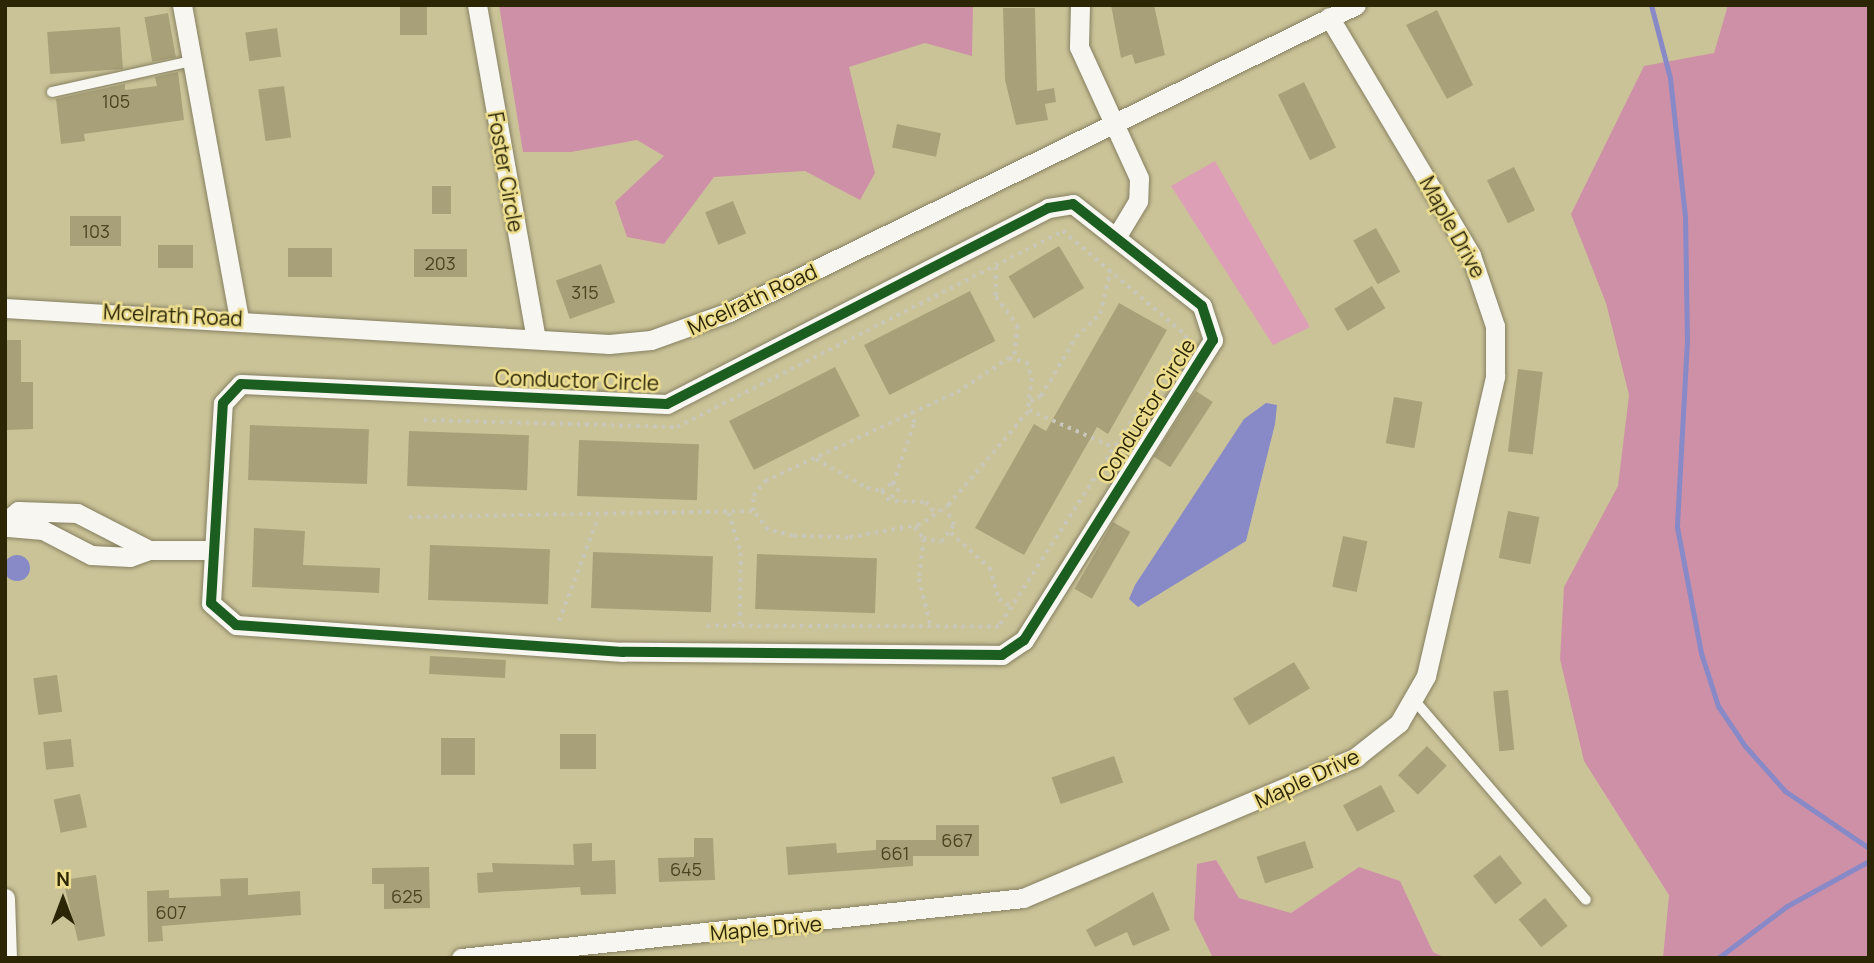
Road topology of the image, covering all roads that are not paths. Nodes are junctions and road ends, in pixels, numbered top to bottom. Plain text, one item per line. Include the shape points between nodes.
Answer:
1 (182, 5) edge
2 (477, 5) edge
3 (1080, 5) edge
4 (1356, 5) edge
5 (1329, 17) junction
6 (192, 61) junction
7 (52, 92) dead end
8 (1111, 122) junction
9 (1116, 236) junction
10 (5, 308) edge
11 (239, 318) junction
12 (536, 338) junction
13 (5, 522) edge
14 (5, 527) edge
15 (149, 550) junction
16 (213, 550) junction
17 (1415, 701) junction
18 (5, 898) edge
19 (1586, 900) dead end
20 (7, 958) edge
21 (461, 958) edge

1 - 6 street
2 - 12 street, Foster Circle
3 - 8 street via 1079,47
4 - 5 street, Mcelrath Road
5 - 8 street, Mcelrath Road
5 - 17 street, Maple Drive via 1471,255 1495,326 1490,400
6 - 7 lane
6 - 11 street
8 - 9 street via 1139,178 1138,201
8 - 12 street, Mcelrath Road via 691,329 609,344
9 - 16 street, Conductor Circle via 1073,204 1048,208 667,404 241,384 223,403
9 - 16 street, Conductor Circle via 1202,306 1213,340 1024,640 1002,655 623,652 236,625 211,603
10 - 11 street, Mcelrath Road
11 - 12 street, Mcelrath Road
13 - 15 street via 18,511 77,513
14 - 15 street via 43,530 91,555 130,557
15 - 16 street
17 - 19 lane
17 - 21 street, Maple Drive via 1399,723 1356,757 1023,898
18 - 20 street

